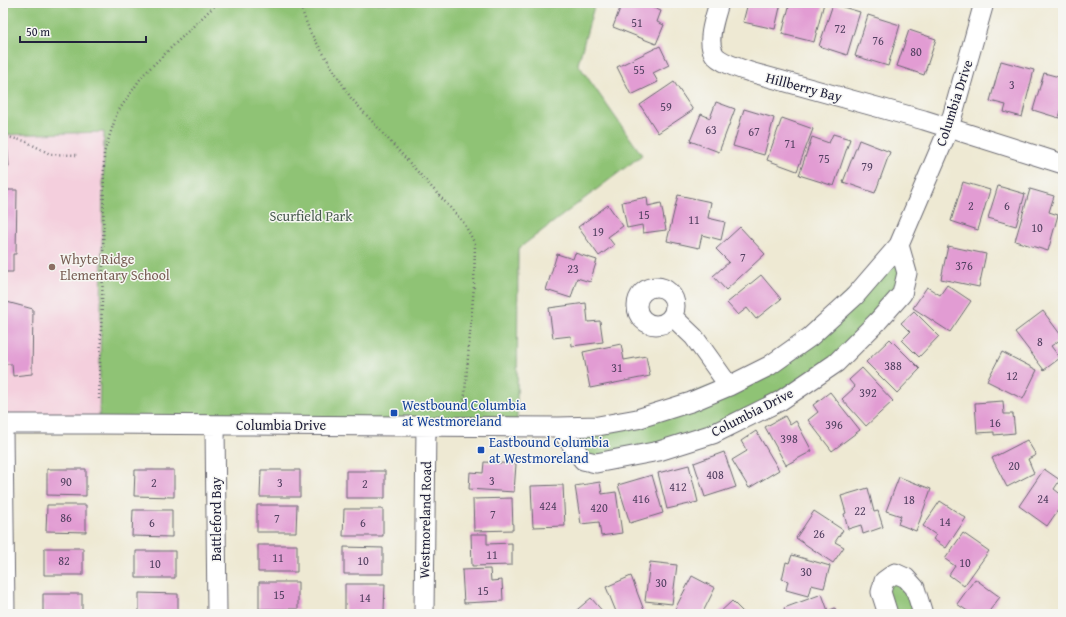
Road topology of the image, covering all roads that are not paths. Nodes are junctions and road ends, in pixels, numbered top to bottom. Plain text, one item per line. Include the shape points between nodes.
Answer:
1 (719, 3) edge
2 (984, 3) edge
3 (949, 128) junction
4 (1063, 164) edge
5 (898, 245) junction
6 (672, 316) dead end
7 (728, 386) junction
8 (3, 424) edge
9 (215, 425) junction
10 (426, 426) junction
11 (558, 427) junction
12 (3, 430) edge
13 (5, 614) edge
14 (217, 614) edge
15 (424, 614) edge
16 (888, 614) edge
17 (923, 614) edge

1 - 3 street, Hillberry Bay via 710,42 714,55 730,65
2 - 3 street, Columbia Drive
3 - 4 street, Hillberry Bay
3 - 5 street, Columbia Drive
5 - 7 street, Columbia Drive via 855,296 810,337 769,366
5 - 11 street, Columbia Drive via 907,273 902,294 836,362 780,400 713,434 659,451 596,463 583,460
6 - 7 street via 694,337
7 - 11 street, Columbia Drive via 691,402 637,419 598,426
8 - 9 street, Columbia Drive
9 - 10 street, Columbia Drive
9 - 14 street, Battleford Bay
10 - 11 street, Columbia Drive
10 - 15 street, Westmoreland Road
12 - 13 street
16 - 17 street via 881,592 884,581 895,573 906,578 915,588

